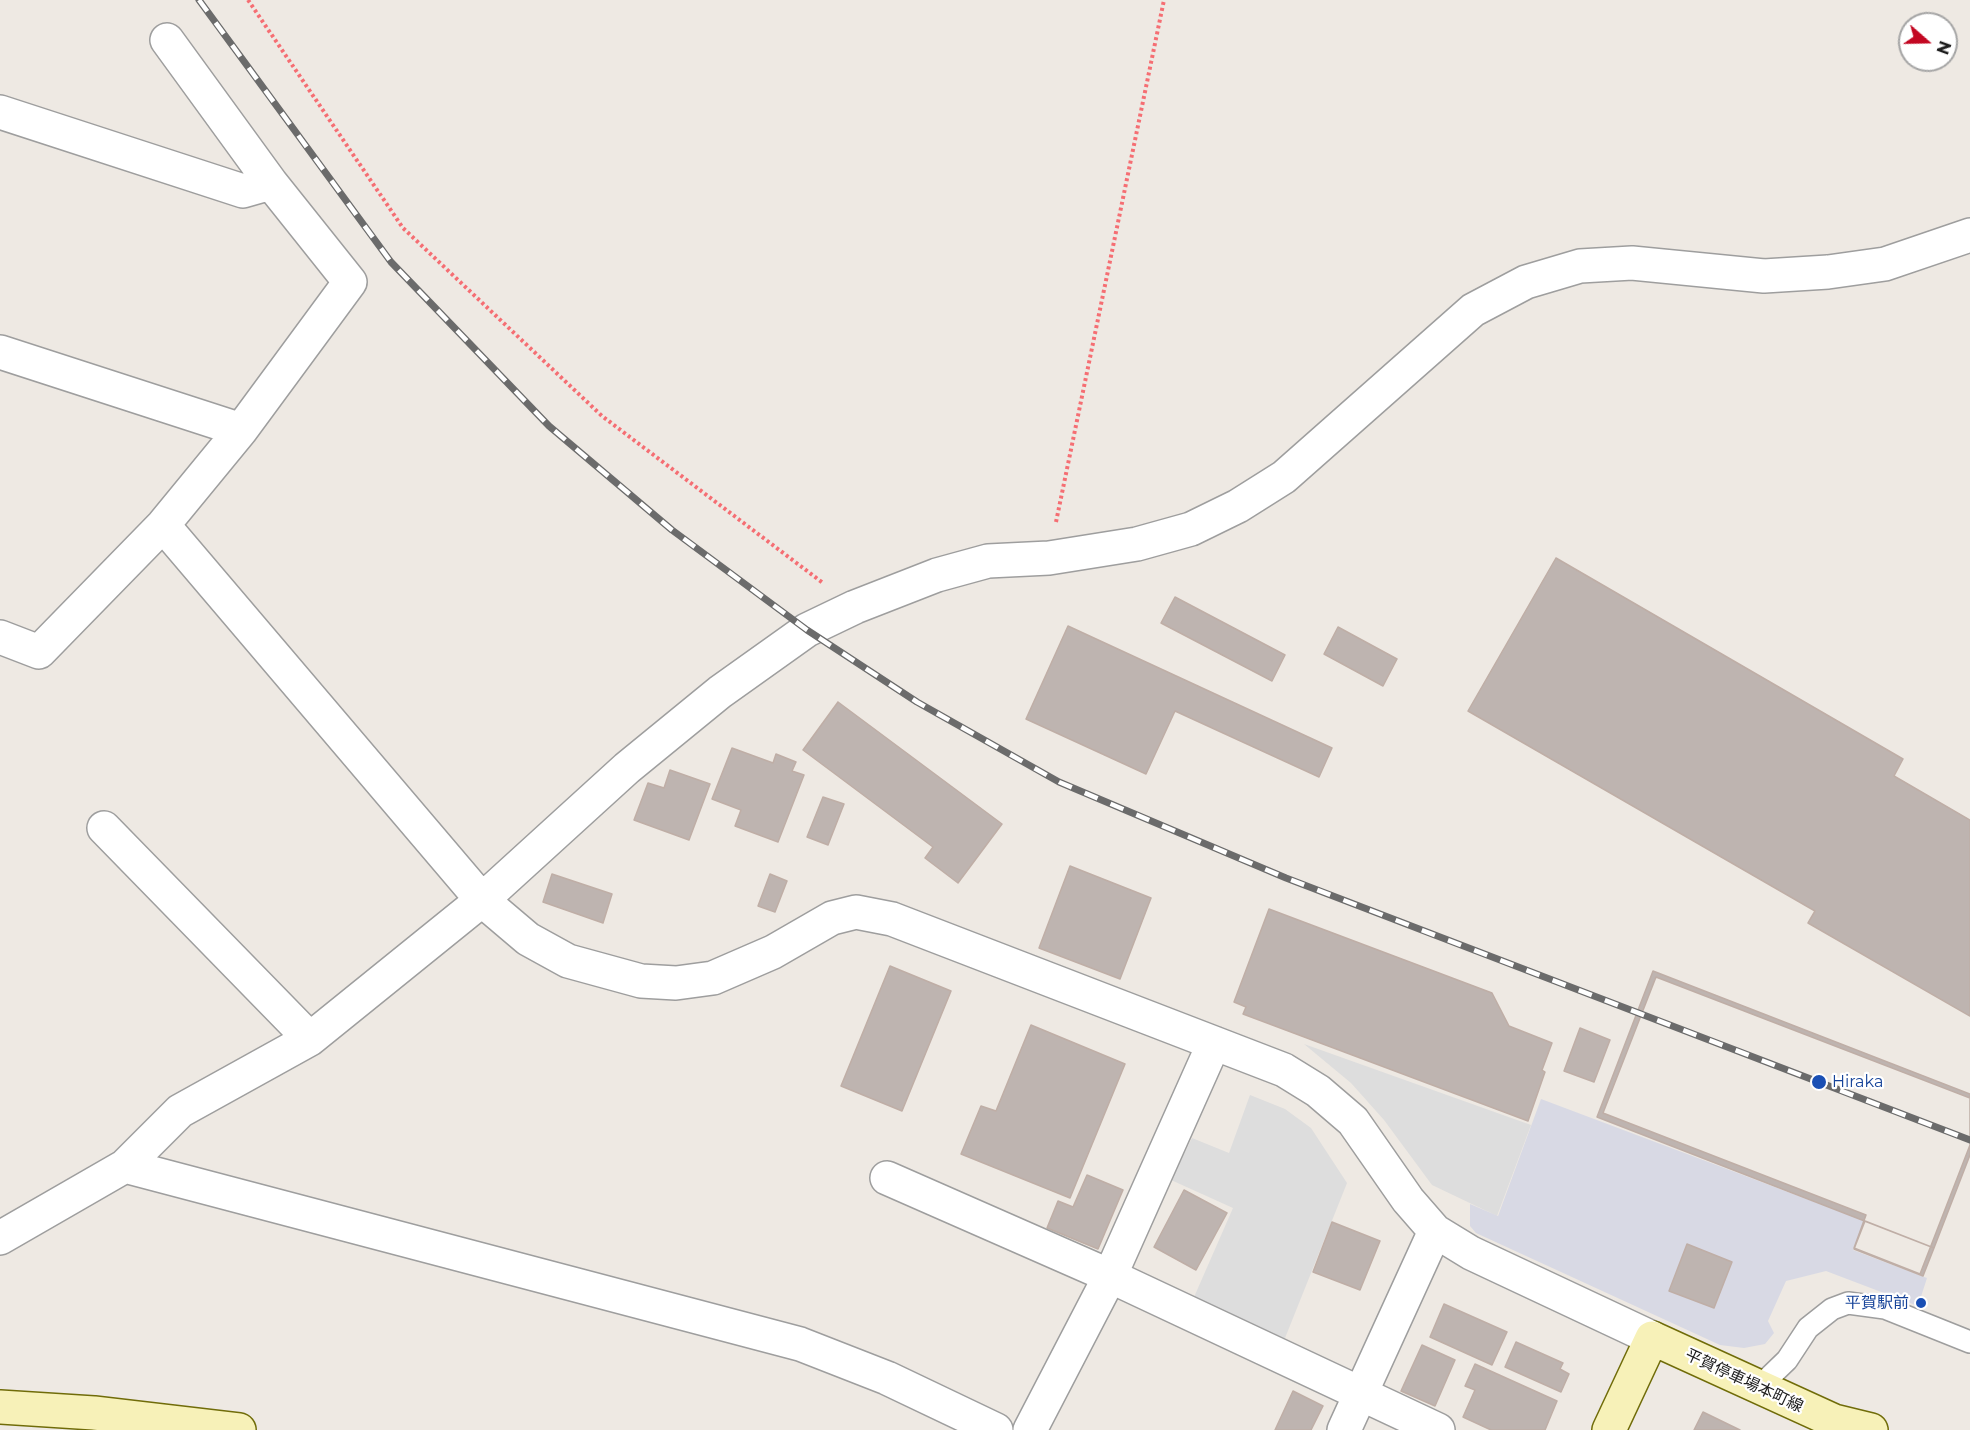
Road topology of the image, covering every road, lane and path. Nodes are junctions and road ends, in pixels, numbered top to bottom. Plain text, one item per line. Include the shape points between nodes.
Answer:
1 (248, 0) edge
2 (1164, 0) edge
3 (167, 40) dead end
4 (0, 112) edge
5 (271, 183) junction
6 (1970, 235) edge
7 (0, 352) edge
8 (241, 430) junction
9 (163, 525) junction
10 (1049, 558) junction
11 (855, 607) junction
12 (0, 637) edge
13 (104, 828) dead end
14 (482, 900) junction
15 (310, 1039) junction
16 (1214, 1043) junction
17 (125, 1166) junction
18 (887, 1178) dead end
19 (1435, 1231) junction
20 (0, 1238) edge
21 (1110, 1276) junction
22 (1652, 1338) junction
23 (1970, 1342) edge
24 (1758, 1388) junction
25 (1360, 1394) junction
26 (0, 1407) edge
27 (239, 1430) edge
28 (996, 1430) edge
29 (1030, 1430) edge
30 (1344, 1430) edge
31 (1438, 1430) edge
32 (1609, 1430) edge
33 (1871, 1430) edge

1 - 11 path via 403,228 602,416
2 - 10 path
3 - 5 street
4 - 5 street via 243,191
5 - 8 street via 350,282
6 - 10 street via 1885,264 1828,272 1764,276 1632,263 1580,266 1526,282 1473,310 1284,477 1238,506 1191,529 1137,544
7 - 8 street
8 - 9 street
9 - 12 street via 39,652
9 - 14 street
10 - 11 street via 988,561 937,575
11 - 14 street via 807,630 720,692 627,768
13 - 15 street
14 - 15 street
14 - 16 street via 528,939 568,961 641,981 676,983 713,978 772,952 832,918 856,912 892,919
15 - 17 street via 180,1111
16 - 19 street via 1284,1070 1318,1091 1353,1121 1408,1200
16 - 21 street
17 - 20 street
17 - 28 street via 800,1344 887,1378
18 - 21 street
19 - 22 street via 1471,1253
19 - 25 street
21 - 25 street
21 - 29 street
22 - 24 main road, 平賀停車場本町線
22 - 32 main road
23 - 24 lane via 1885,1308 1848,1303 1832,1309 1808,1328 1787,1360
24 - 33 main road, 平賀停車場本町線 via 1833,1421
25 - 30 street
25 - 31 street
26 - 27 main road via 94,1413

